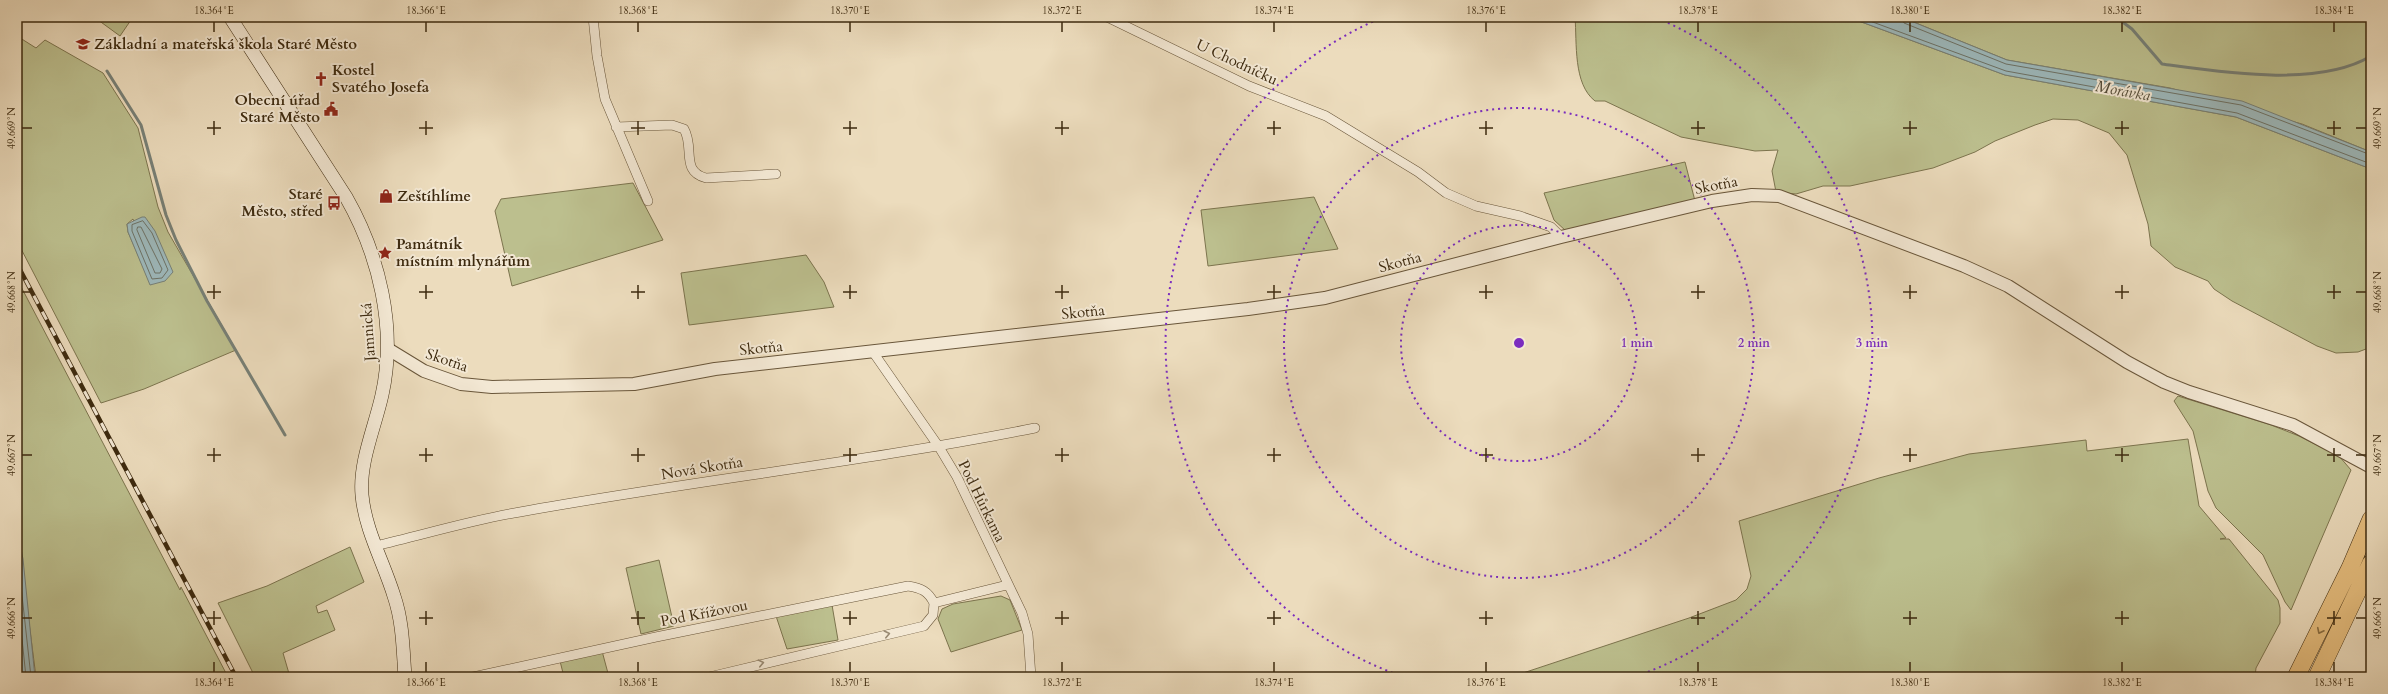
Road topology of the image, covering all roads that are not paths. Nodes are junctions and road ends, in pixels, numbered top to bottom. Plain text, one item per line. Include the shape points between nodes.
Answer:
1 (230, 17) edge
2 (593, 17) edge
3 (1107, 17) edge
4 (616, 127) junction
5 (776, 174) dead end
6 (648, 201) dead end
7 (1562, 236) junction
8 (388, 349) junction
9 (872, 352) junction
10 (1035, 428) dead end
11 (939, 447) junction
12 (2371, 467) edge
13 (2371, 519) edge
14 (375, 546) junction
15 (2371, 563) edge
16 (1008, 585) junction
17 (934, 603) junction
18 (405, 677) edge
19 (473, 677) edge
20 (709, 677) edge
21 (1032, 677) edge
22 (2296, 677) edge
23 (2316, 677) edge

1 - 8 main road, Jamnická via 321,156 361,224 377,265
2 - 4 street via 605,99
3 - 7 street, U Chodníčku via 1249,86 1326,116 1418,172 1446,193 1476,206 1520,216 1551,227
4 - 5 street via 672,125 684,129 688,136 691,169 695,175 706,178
4 - 6 street
7 - 9 street, Skotňa via 1325,298
7 - 12 street, Skotňa via 1712,201 1752,195 1779,196 1964,266 2008,286 2127,362 2164,382 2293,425
8 - 9 street, Skotňa via 424,371 461,384 492,387 634,384 715,369
8 - 14 main road, Jamnická via 383,394 362,488
9 - 11 street, Pod Hůrkama
10 - 11 street, Nová Skotňa
11 - 14 street, Nová Skotňa via 518,512
11 - 16 street, Pod Hůrkama via 957,477
13 -> 22 highway via 2349,571
14 - 18 main road, Jamnická via 399,611
15 - 23 highway
16 - 17 street
16 - 21 street, Pod Hůrkama via 1026,627
17 - 19 street, Pod Křížovou via 929,594 920,587 908,586
20 -> 17 street via 924,626 933,615

